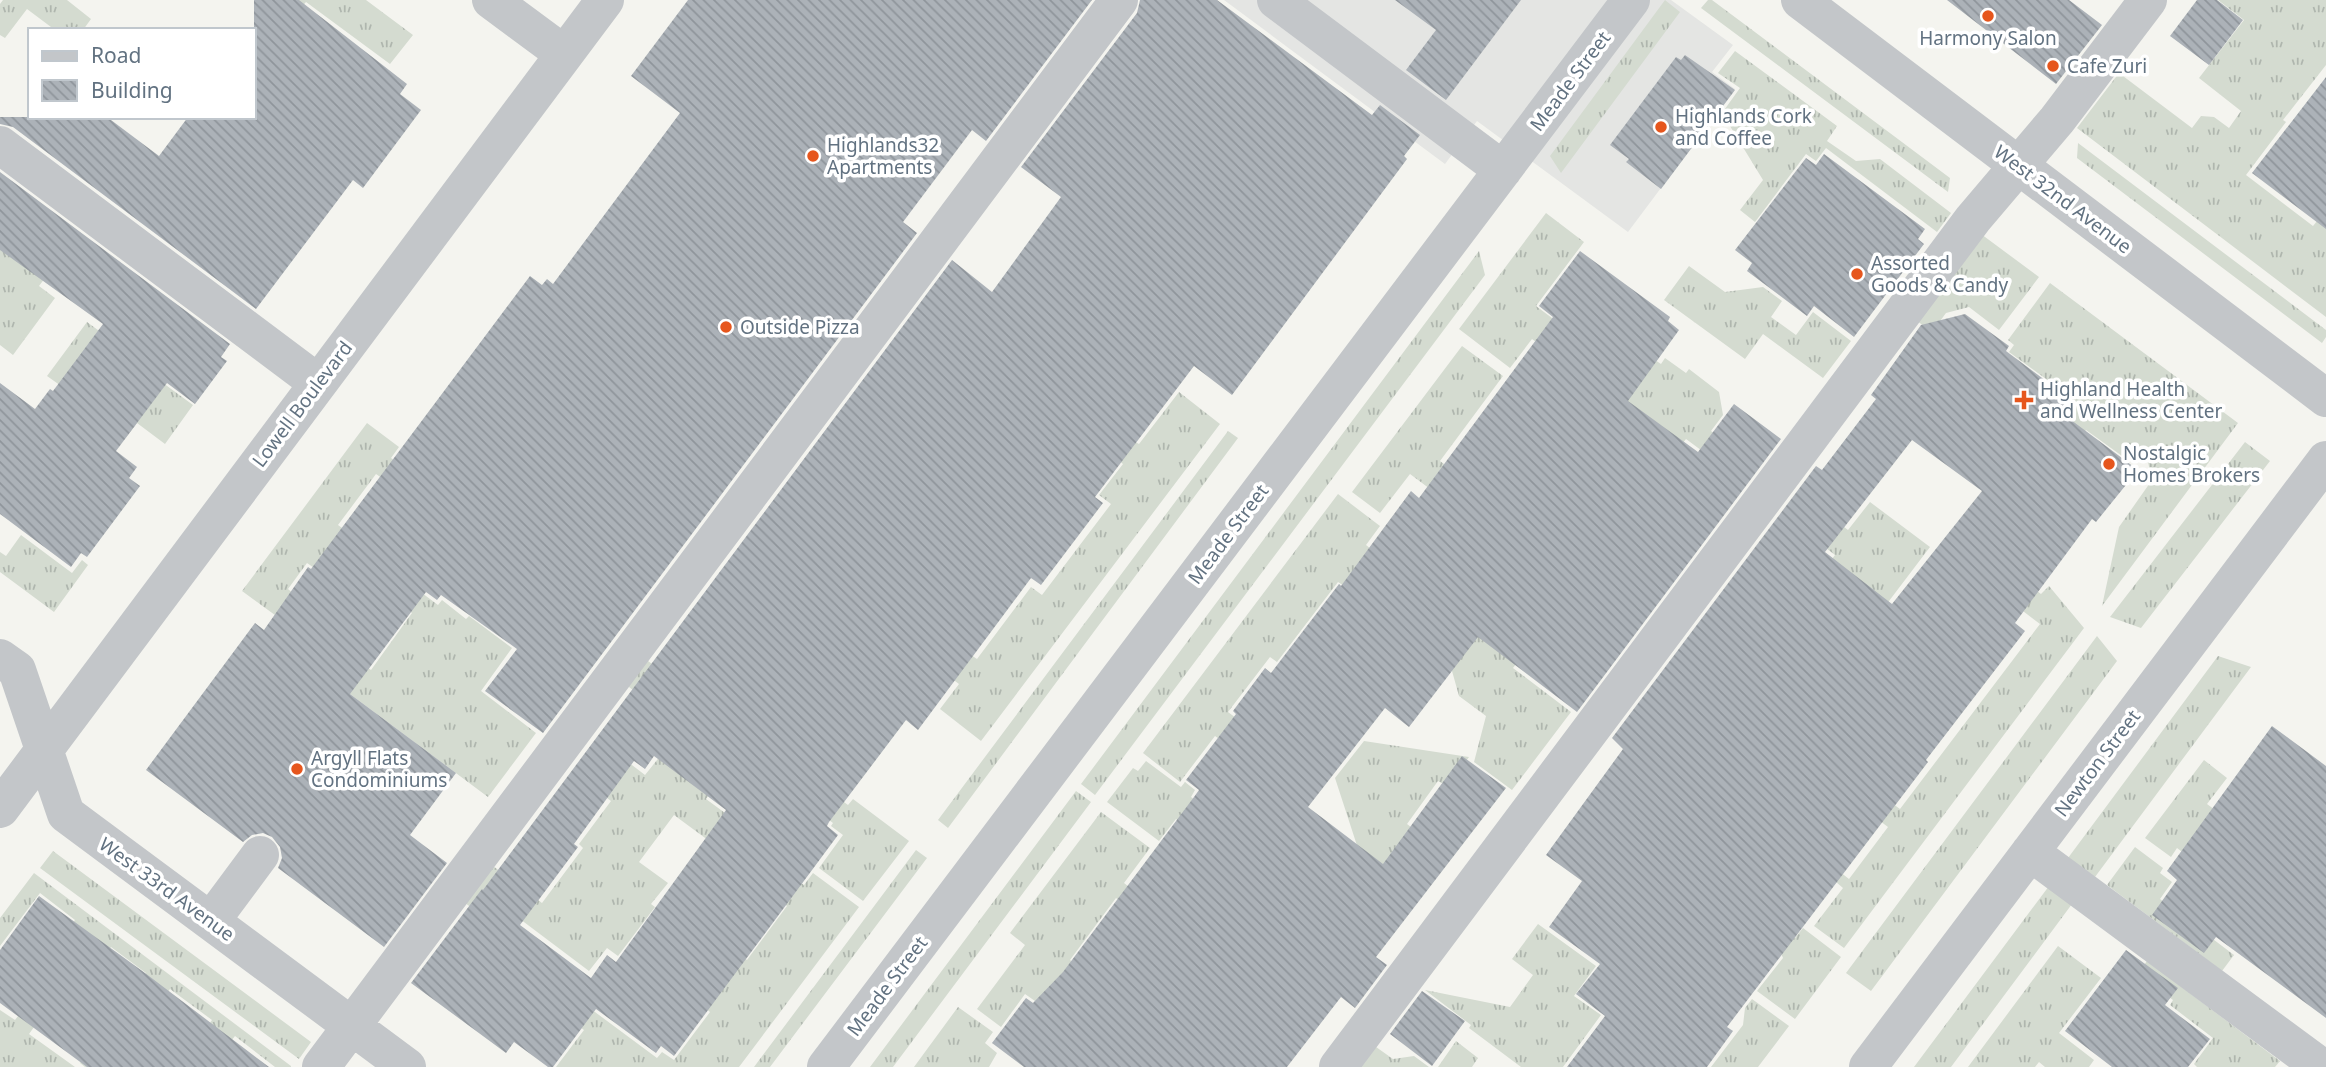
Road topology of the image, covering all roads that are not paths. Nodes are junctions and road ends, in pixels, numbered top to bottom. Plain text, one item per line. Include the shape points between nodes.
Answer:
1 (491, 0) edge
2 (605, 0) edge
3 (1119, 0) edge
4 (1276, 0) edge
5 (1631, 0) edge
6 (1800, 0) edge
7 (2148, 0) edge
8 (564, 54) junction
9 (0, 145) edge
10 (2019, 165) junction
11 (1503, 170) junction
12 (318, 383) junction
13 (2326, 398) edge
14 (2326, 460) edge
15 (0, 658) edge
16 (44, 749) junction
17 (0, 809) edge
18 (2030, 852) junction
19 (260, 855) dead end
20 (211, 921) junction
21 (351, 1025) junction
22 (321, 1067) edge
23 (407, 1067) edge
24 (826, 1067) edge
25 (1338, 1067) edge
26 (1868, 1067) edge
27 (2322, 1067) edge

1 - 8 street
2 - 8 street, Lowell Boulevard
3 - 21 street
4 - 11 street
5 - 11 street, Meade Street
6 - 10 street, West 32nd Avenue
7 - 10 street
8 - 12 street, Lowell Boulevard
9 - 12 street
10 - 13 street, West 32nd Avenue
10 - 25 street via 1965,230
11 - 24 street, Meade Street
12 - 16 street, Lowell Boulevard
14 - 18 street, Newton Street
15 - 16 street, West 33rd Avenue via 17,670
16 - 17 street, Lowell Boulevard
16 - 20 street, West 33rd Avenue via 66,814
18 - 26 street, Newton Street
18 - 27 street
19 - 20 street
20 - 21 street, West 33rd Avenue
21 - 22 street
21 - 23 street, West 33rd Avenue

